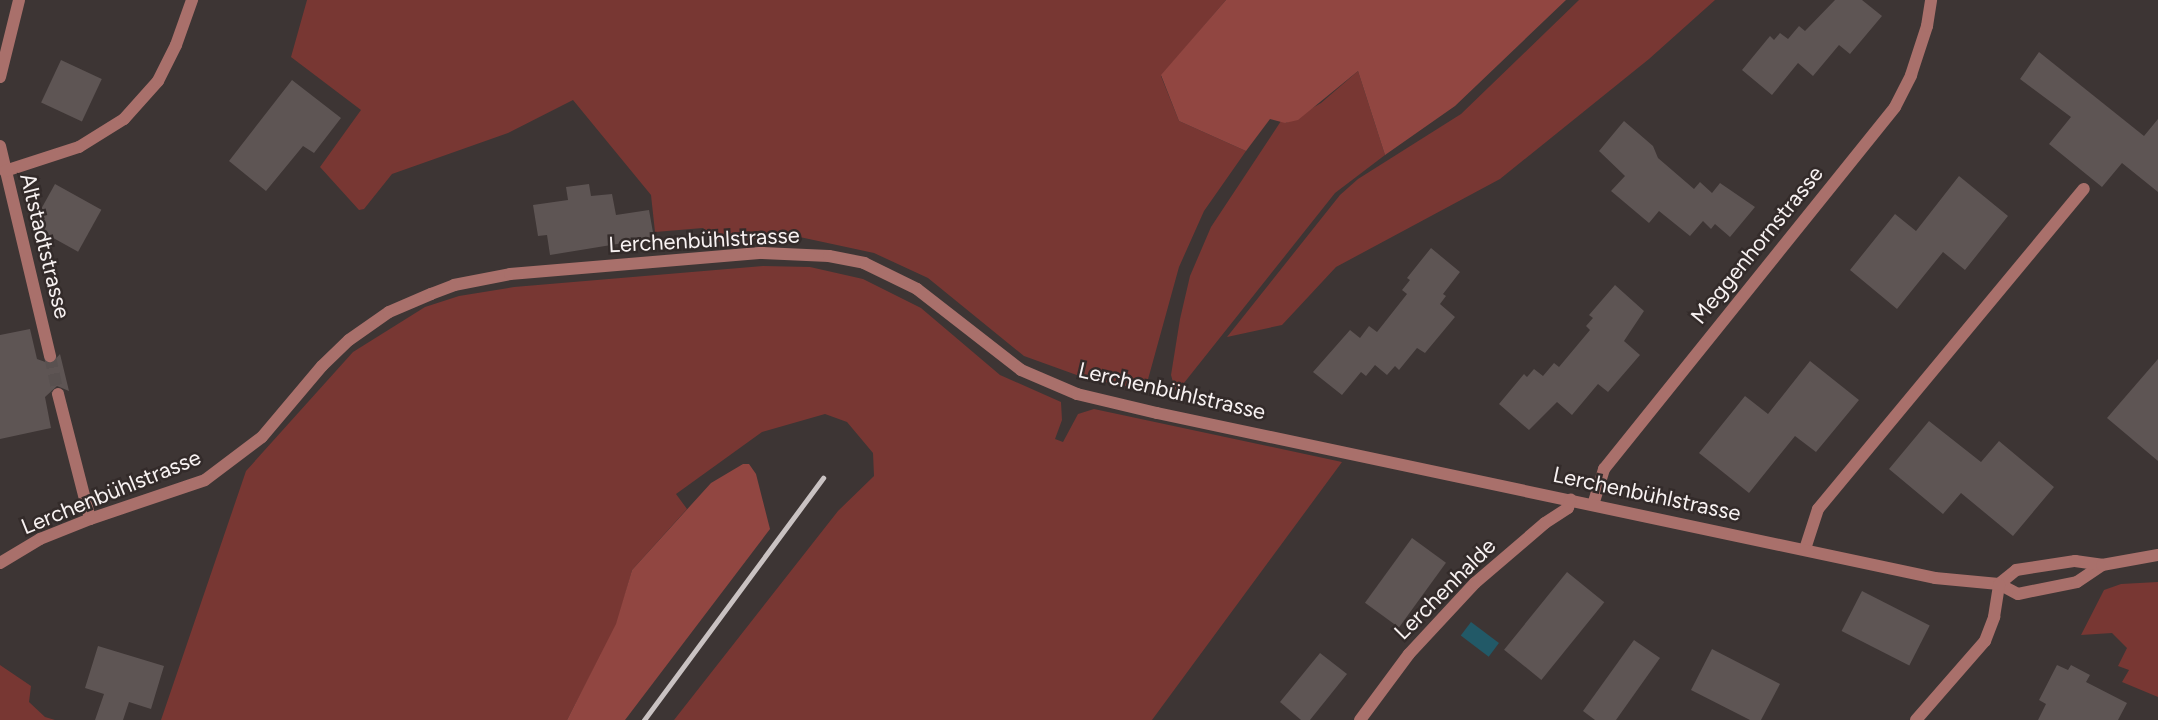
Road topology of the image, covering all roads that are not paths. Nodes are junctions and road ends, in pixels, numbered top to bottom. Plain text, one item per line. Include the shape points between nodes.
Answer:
1 (19, 0) edge
2 (192, 0) edge
3 (1931, 0) edge
4 (0, 77) edge
5 (0, 146) edge
6 (5, 171) junction
7 (2084, 189) dead end
8 (50, 356) tunnel mouth
9 (58, 394) tunnel mouth
10 (1571, 499) junction
11 (1593, 505) junction
12 (90, 519) junction
13 (1805, 549) junction
14 (2158, 555) edge
15 (0, 563) edge
16 (2102, 565) junction
17 (1999, 584) junction
18 (1360, 720) edge
19 (1916, 720) edge

1 - 4 street
2 - 6 street via 158,81 124,119 79,147
3 - 11 street, Meggenhornstrasse via 1924,36 1895,107 1604,469
5 - 6 street, Altstadtstrasse
6 - 8 street, Altstadtstrasse
7 - 13 street via 1818,509
9 - 12 street
10 - 11 street, Lerchenbühlstrasse
10 - 12 street, Lerchenbühlstrasse via 1077,394 1021,370 917,289 864,263 829,256 762,253 521,273 454,285 389,312 349,340 262,437 205,480
10 - 18 street, Lerchenhalde via 1568,508 1475,583 1409,654
11 - 13 street, Lerchenbühlstrasse
12 - 15 street, Lerchenbühlstrasse via 40,539
13 - 17 street, Lerchenbühlstrasse via 1935,578
14 - 16 street, Lerchenbühlstrasse
16 - 17 street, Lerchenbühlstrasse via 2075,561 2016,570
16 - 17 street, Lerchenbühlstrasse via 2066,585 2018,594
17 - 19 street via 1984,640

